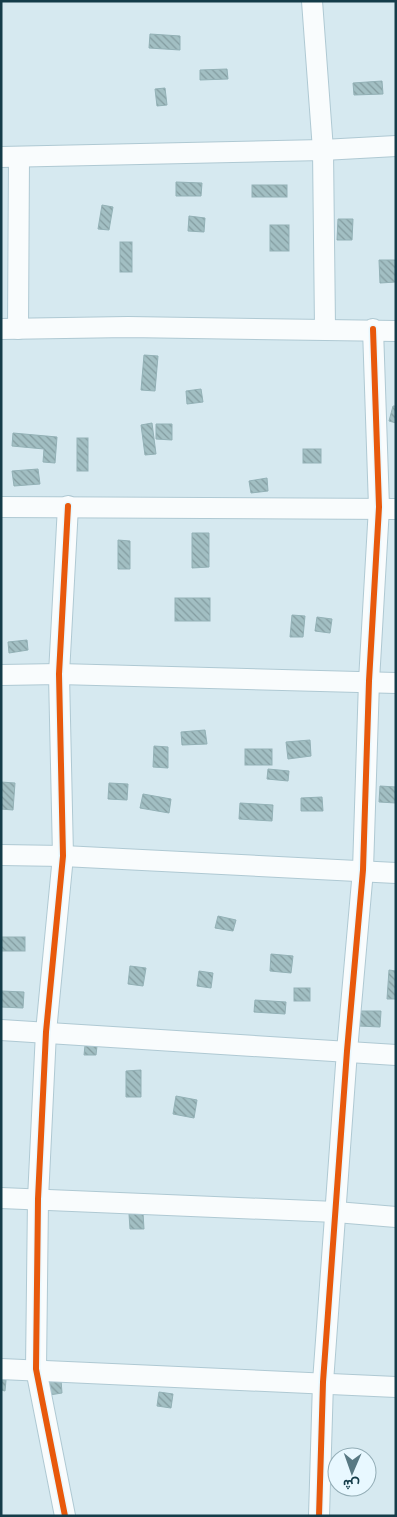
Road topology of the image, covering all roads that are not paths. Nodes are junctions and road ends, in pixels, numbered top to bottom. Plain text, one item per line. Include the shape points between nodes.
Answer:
1 (312, 1) edge
2 (396, 146) edge
3 (323, 150) junction
4 (10, 157) edge
5 (325, 328) junction
6 (10, 329) edge
7 (373, 329) junction
8 (396, 331) edge
9 (68, 506) junction
10 (1, 507) edge
11 (387, 508) edge
12 (60, 674) junction
13 (1, 675) edge
14 (369, 681) junction
15 (396, 683) edge
16 (1, 855) edge
17 (63, 856) junction
18 (363, 870) junction
19 (396, 873) edge
20 (1, 1030) edge
21 (46, 1032) junction
22 (347, 1051) junction
23 (396, 1055) edge
24 (1, 1198) edge
25 (38, 1199) junction
26 (336, 1212) junction
27 (396, 1217) edge
28 (1, 1369) edge
29 (36, 1369) junction
30 (323, 1382) junction
31 (396, 1387) edge
32 (65, 1516) edge
33 (319, 1516) edge

1 - 3 street
2 - 3 street
3 - 4 street
3 - 5 street
4 - 6 street
5 - 6 street
5 - 7 street
7 - 8 street
7 - 11 street
9 - 10 street
9 - 11 street
9 - 12 street
11 - 14 street
12 - 13 street
12 - 14 street
12 - 17 street
14 - 15 street
14 - 18 street
16 - 17 street
17 - 18 street
17 - 21 street
18 - 19 street
18 - 22 street
20 - 21 street
21 - 22 street
21 - 25 street
22 - 23 street
22 - 26 street
24 - 25 street
25 - 26 street
25 - 29 street
26 - 27 street
26 - 30 street
28 - 29 street
29 - 30 street
29 - 32 street
30 - 31 street
30 - 33 street

